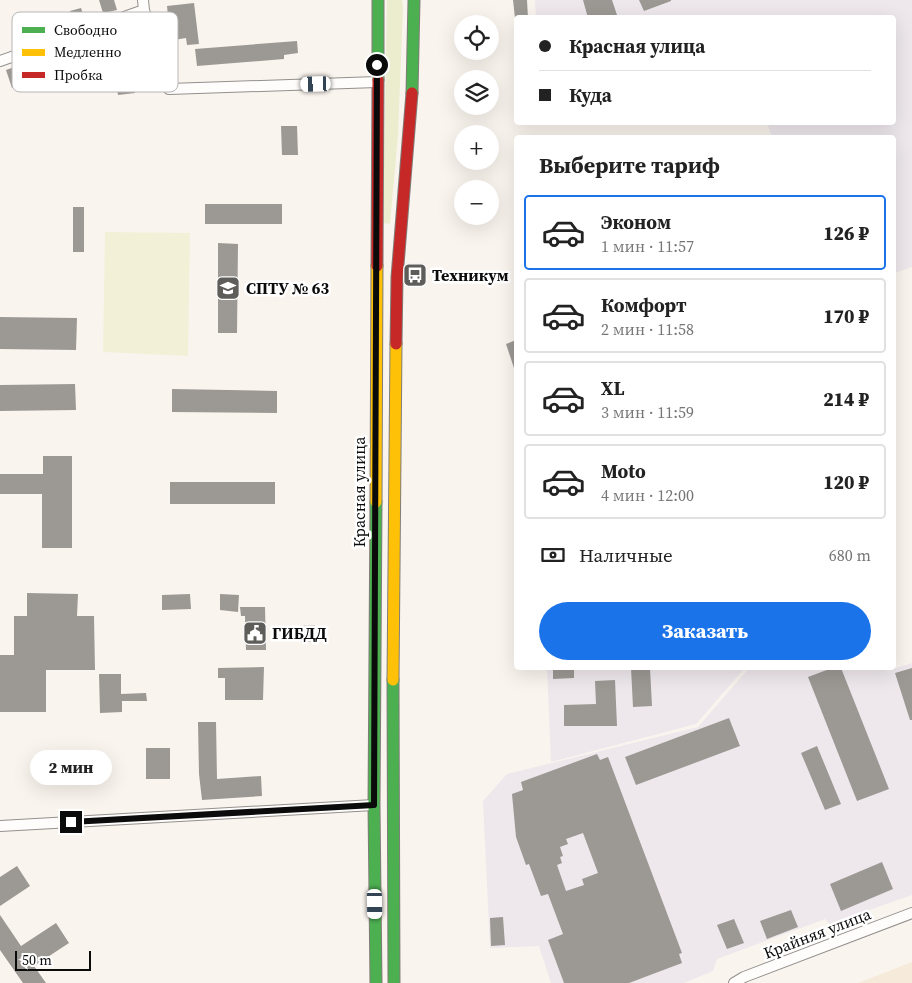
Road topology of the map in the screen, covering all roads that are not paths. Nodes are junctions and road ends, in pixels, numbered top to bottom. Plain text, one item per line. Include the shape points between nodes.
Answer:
1 (378, 0) edge
2 (414, 0) edge
3 (144, 5) edge
4 (126, 12) edge
5 (12, 56) edge
6 (0, 61) edge
7 (377, 82) junction
8 (178, 89) edge
9 (374, 805) junction
10 (0, 826) edge
11 (912, 913) edge
12 (376, 983) edge
13 (394, 983) edge
14 (734, 983) edge

1 - 7 main road, Красная улица
2 - 13 main road via 413,78 397,287 393,566
3 - 4 street
5 - 6 street
7 - 8 street
7 - 9 main road, Красная улица
9 - 10 street
9 - 12 main road, Красная улица
11 - 14 street, Крайняя улица

